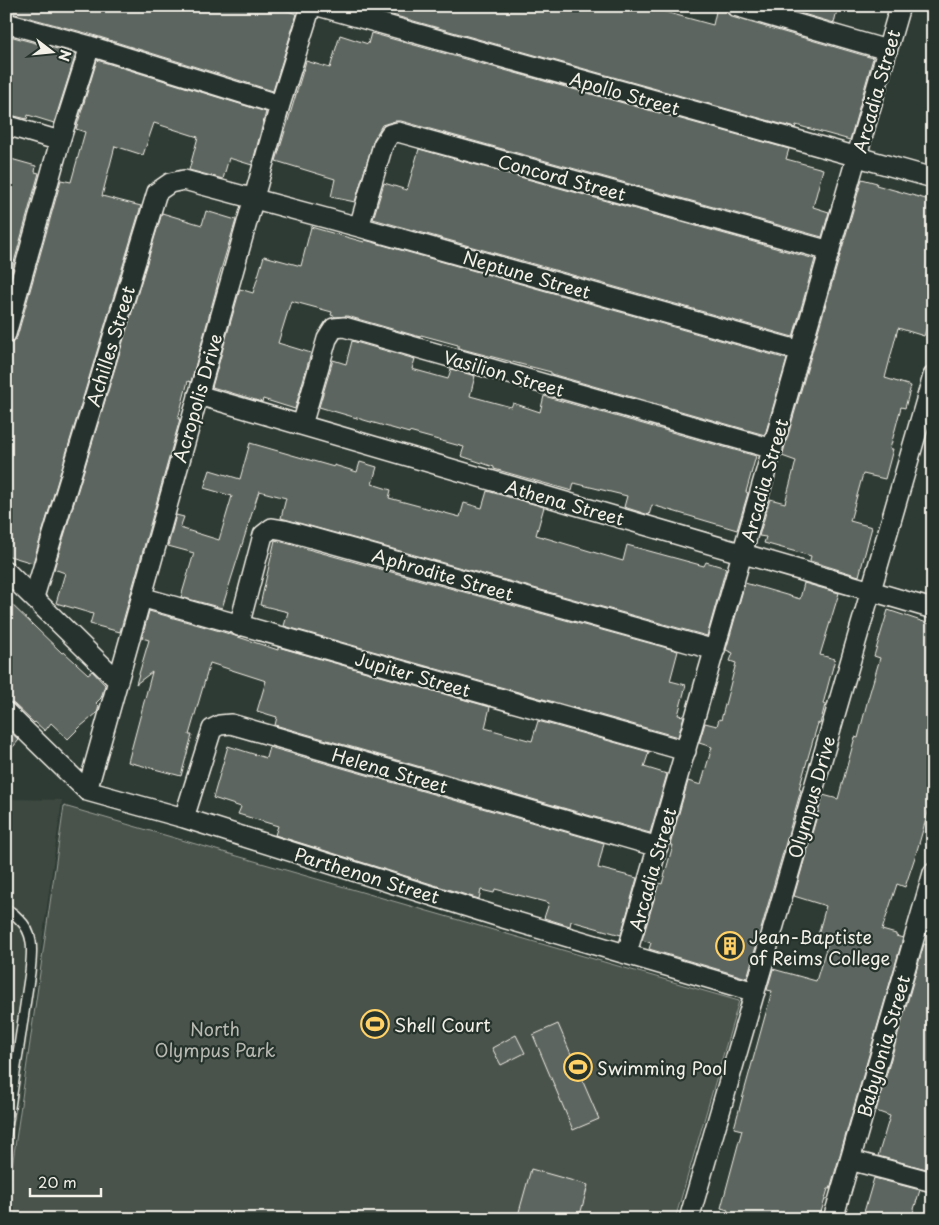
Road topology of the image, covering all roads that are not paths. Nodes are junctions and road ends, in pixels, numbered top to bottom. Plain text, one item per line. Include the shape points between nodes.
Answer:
1 (311, 6) edge
2 (318, 6) edge
3 (735, 6) edge
4 (900, 6) edge
5 (6, 23) edge
6 (90, 46) junction
7 (887, 50) junction
8 (280, 105) junction
9 (6, 125) edge
10 (60, 140) junction
11 (856, 158) junction
12 (933, 178) edge
13 (253, 199) junction
14 (359, 227) junction
15 (830, 251) junction
16 (6, 334) edge
17 (801, 351) junction
18 (933, 376) edge
19 (198, 395) junction
20 (302, 425) junction
21 (773, 449) junction
22 (742, 554) junction
23 (6, 571) edge
24 (871, 591) junction
25 (34, 597) junction
26 (141, 597) junction
27 (933, 609) edge
28 (239, 626) junction
29 (714, 650) junction
30 (117, 680) junction
31 (6, 712) edge
32 (686, 751) junction
33 (87, 791) junction
34 (184, 818) junction
35 (658, 847) junction
36 (933, 873) edge
37 (6, 910) edge
38 (627, 953) junction
39 (755, 992) junction
40 (6, 1134) edge
41 (850, 1160) junction
42 (933, 1182) edge
43 (689, 1219) edge
44 (833, 1219) edge

1 - 8 street, Acropolis Drive
2 - 11 street, Apollo Street
3 - 7 street
4 - 7 street, Arcadia Street
5 - 6 street
6 - 8 street
6 - 10 street
7 - 11 street, Arcadia Street
8 - 13 street, Acropolis Drive
9 - 10 street
10 - 16 street
11 - 12 street, Apollo Street
11 - 15 street, Arcadia Street
13 - 14 street, Neptune Street
13 - 19 street, Acropolis Drive
13 - 25 street, Achilles Street via 184,180 170,183 157,192
14 - 15 street, Concord Street via 383,145 390,134 398,132
14 - 17 street, Neptune Street
15 - 17 street, Arcadia Street
17 - 21 street, Arcadia Street
18 - 24 street, Olympus Drive
19 - 20 street, Athena Street
19 - 26 street, Acropolis Drive
20 - 21 street, Vasilion Street via 327,339 334,328 344,327
20 - 22 street, Athena Street
21 - 22 street, Arcadia Street
22 - 24 street, Athena Street
22 - 29 street, Arcadia Street
23 - 25 street
24 - 27 street, Athena Street
24 - 39 street, Olympus Drive
25 - 30 street
26 - 28 street, Jupiter Street
26 - 30 street, Acropolis Drive
28 - 29 street, Aphrodite Street via 263,535 272,528
28 - 32 street, Jupiter Street
29 - 32 street, Arcadia Street
30 - 33 street, Acropolis Drive
31 - 33 street, Parthenon Street
32 - 35 street, Arcadia Street
33 - 34 street, Parthenon Street
34 - 35 street, Helena Street via 212,729 231,724
34 - 38 street, Parthenon Street via 493,915
35 - 38 street, Arcadia Street
36 - 41 street, Babylonia Street
37 - 40 lane via 27,926 32,945
38 - 39 street, Parthenon Street
39 - 43 street, Olympus Drive
41 - 42 street
41 - 44 street, Babylonia Street

